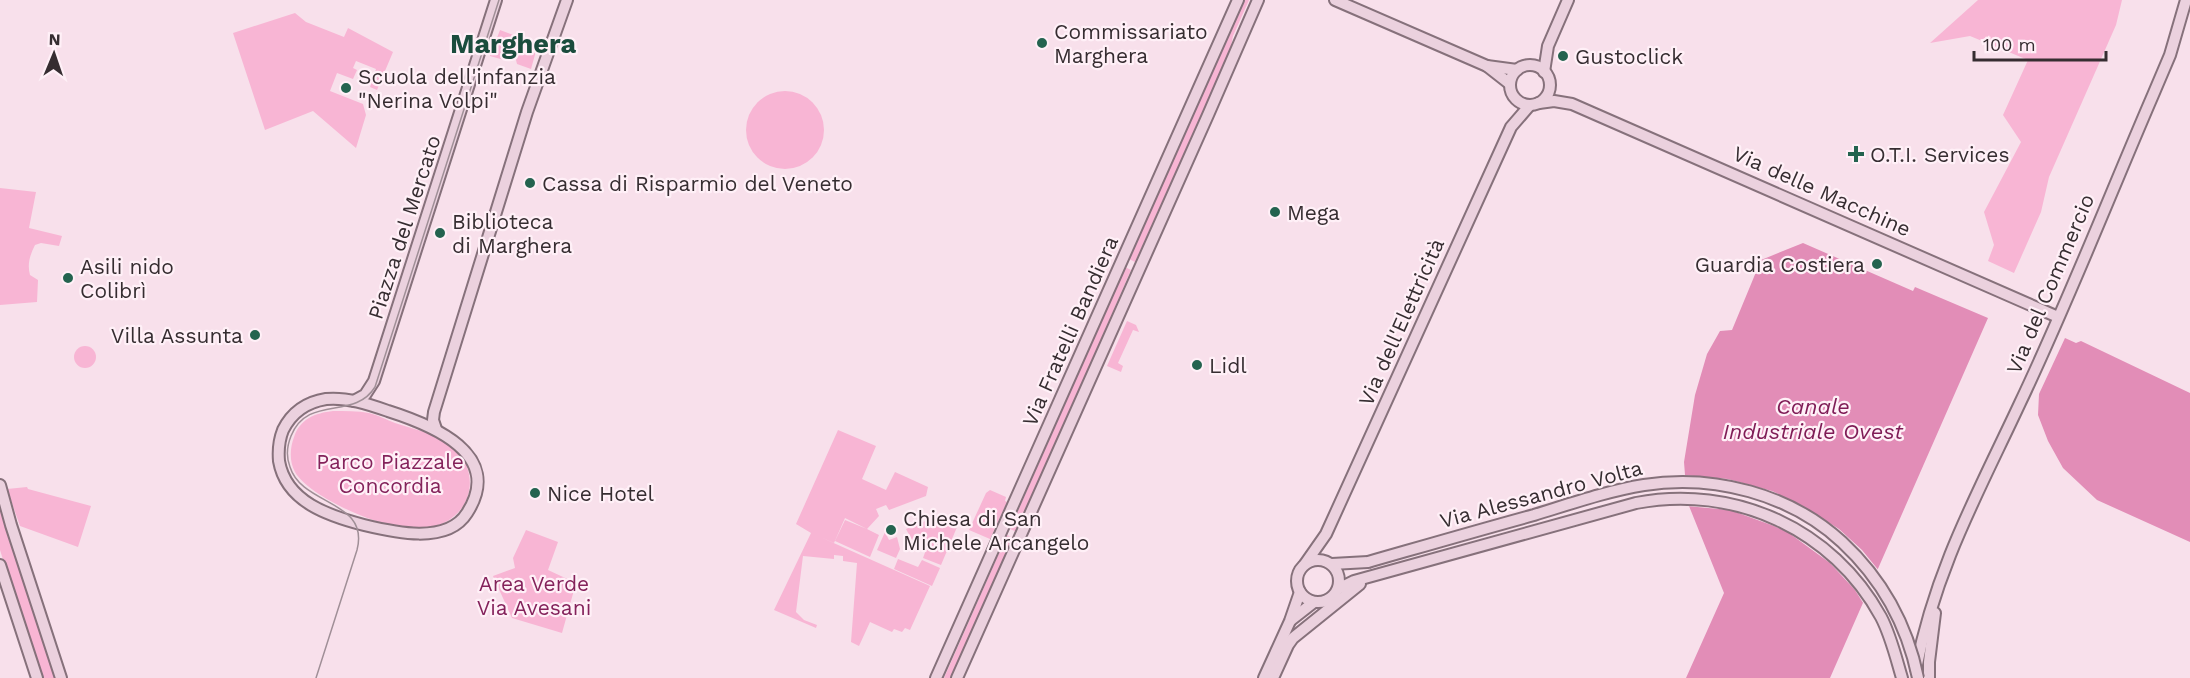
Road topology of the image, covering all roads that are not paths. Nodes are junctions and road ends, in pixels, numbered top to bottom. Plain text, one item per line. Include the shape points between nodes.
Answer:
1 (496, 0) edge
2 (567, 0) edge
3 (1238, 0) edge
4 (1258, 0) edge
5 (1335, 0) edge
6 (1569, 0) edge
7 (2186, 0) edge
8 (1487, 66) junction
9 (1517, 70) junction
10 (1544, 72) junction
11 (1549, 83) junction
12 (1510, 84) junction
13 (1514, 97) junction
14 (1570, 103) junction
15 (1535, 104) junction
16 (1511, 127) junction
17 (2058, 317) junction
18 (354, 401) junction
19 (436, 429) junction
20 (0, 485) edge
21 (1326, 534) junction
22 (1329, 563) junction
23 (1305, 564) junction
24 (0, 565) edge
25 (1373, 577) junction
26 (1940, 578) junction
27 (1338, 589) junction
28 (1300, 592) junction
29 (1314, 602) junction
30 (1290, 621) junction
31 (37, 678) edge
32 (61, 678) edge
33 (936, 678) edge
34 (957, 678) edge
35 (1264, 678) edge
36 (1273, 678) edge
37 (1902, 678) edge
38 (1916, 678) edge
39 (1929, 678) edge

1 - 18 street, Piazza del Mercato via 374,381 365,395
2 - 19 street via 434,412
3 - 33 street, Via Fratelli Bandiera
4 - 34 street, Via Fratelli Bandiera
5 - 8 street
6 - 10 street via 1548,46
7 - 17 street, Via del Commercio via 2166,65
8 - 9 street
8 - 12 street
9 - 10 street via 1532,66
9 - 12 street
10 - 11 street
11 - 14 street, Via delle Macchine
11 - 15 street via 1548,94
12 - 13 street
13 - 15 street via 1521,103
13 - 16 street, Via dell'Elettricità
14 - 15 street, Via delle Macchine
14 - 17 street, Via delle Macchine
15 - 16 street, Via dell'Elettricità
16 - 21 street, Via dell'Elettricità
17 - 26 street, Via del Commercio
18 - 19 street
18 - 19 street via 326,399 308,404 294,413 279,441 281,469 293,491 343,521 424,534 451,527 465,516 477,487 474,464 465,451
20 - 32 street
21 - 22 street, Via dell'Elettricità
21 - 23 street, Via dell'Elettricità
22 - 23 street via 1317,559
22 - 27 street via 1339,574
22 - 38 street, Via Alessandro Volta, bridge via 1368,562 1625,489 1674,482 1722,484 1796,510 1854,553 1880,583 1898,614
23 - 28 street via 1297,575
24 - 31 street
25 - 27 street
25 - 36 street via 1351,590 1293,638
25 - 37 street, Via Alessandro Volta via 1636,503 1669,498 1718,501 1787,524 1843,566 1862,587 1882,620
26 - 38 street, Via del Commercio via 1927,619
26 - 39 street, Via del Commercio
27 - 29 street via 1328,600
28 - 29 street
28 - 30 street
29 - 30 street
30 - 35 street

